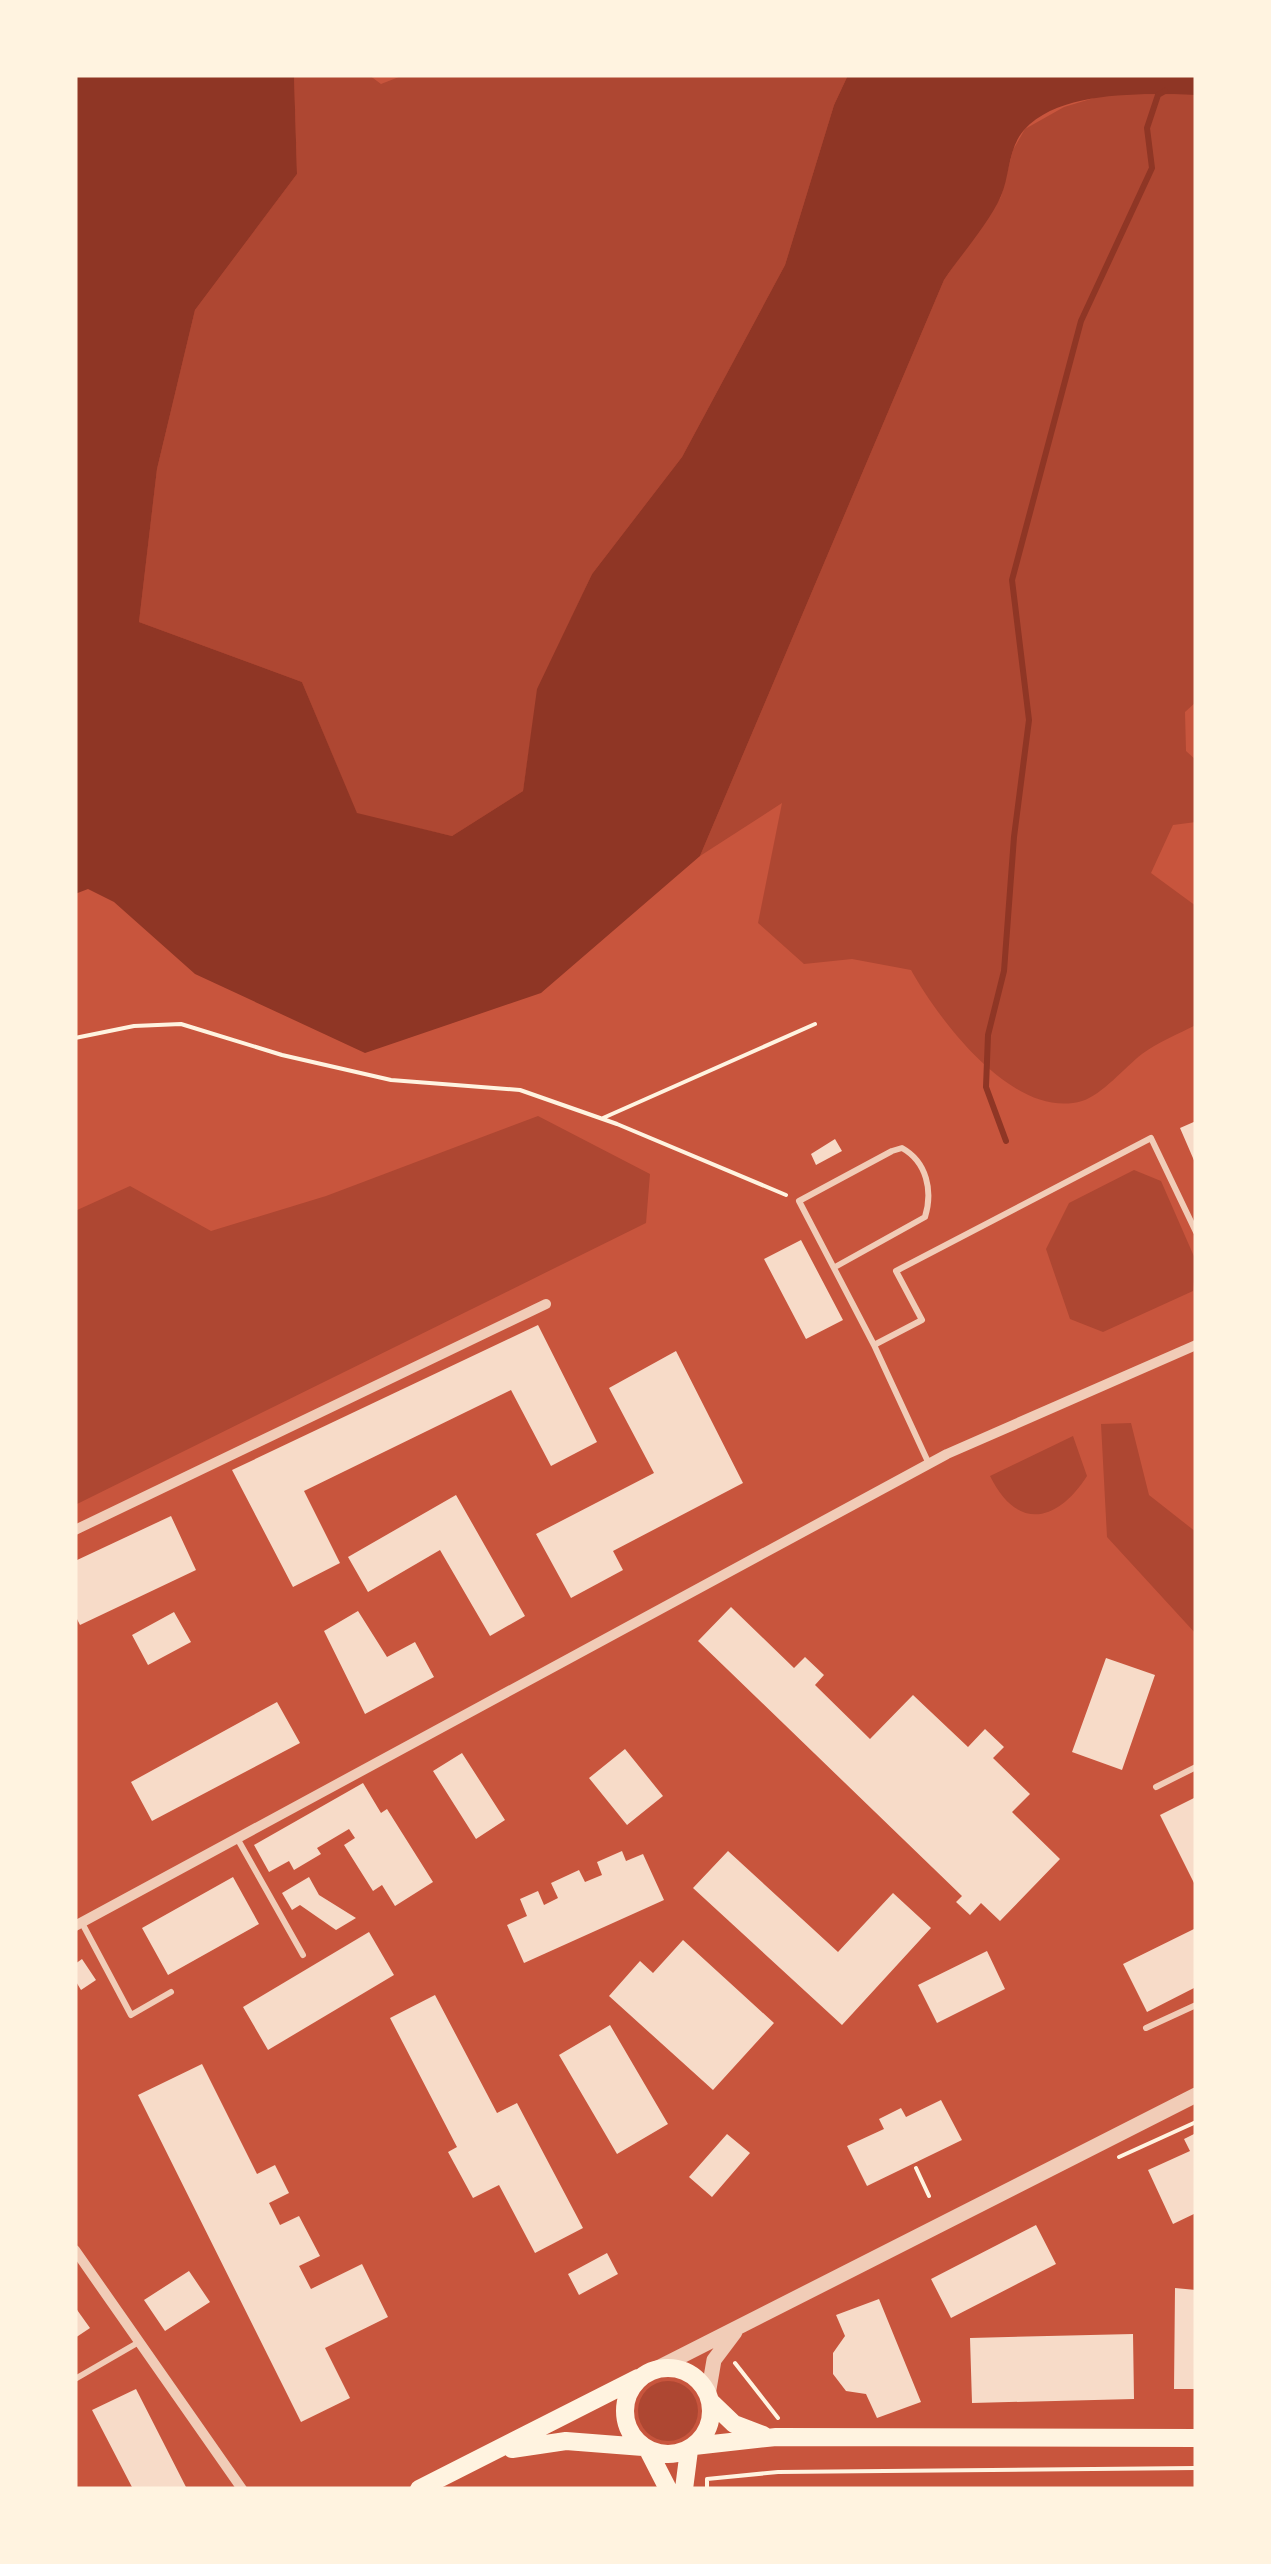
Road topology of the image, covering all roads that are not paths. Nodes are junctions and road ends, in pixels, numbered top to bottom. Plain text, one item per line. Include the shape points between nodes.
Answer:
1 (1196, 1232) edge
2 (836, 1267) junction
3 (546, 1304) dead end
4 (874, 1345) junction
5 (1196, 1345) edge
6 (929, 1464) junction
7 (75, 1530) edge
8 (1196, 1767) edge
9 (1156, 1787) dead end
10 (237, 1838) junction
11 (78, 1924) edge
12 (304, 1955) dead end
13 (172, 1992) dead end
14 (1196, 2004) edge
15 (1146, 2028) dead end
16 (1196, 2094) edge
17 (75, 2250) edge
18 (746, 2323) junction
19 (139, 2342) junction
20 (648, 2373) junction
21 (75, 2379) edge
22 (709, 2398) junction
23 (779, 2429) junction
24 (1196, 2438) edge
25 (692, 2448) junction
26 (646, 2449) junction
27 (487, 2455) junction
28 (242, 2489) edge
29 (418, 2489) edge
30 (668, 2489) edge
31 (684, 2489) edge

1 - 4 lane via 1151,1138 896,1270 922,1320
2 - 2 lane via 925,1217 928,1183 912,1154 902,1148 799,1201
2 - 4 lane
3 - 7 street
4 - 6 lane
5 - 6 street
6 - 10 street
8 - 9 lane
10 - 11 street
10 - 12 lane
11 - 13 lane via 132,2016
14 - 15 lane
16 - 18 street
17 - 19 street
18 - 20 street
18 - 22 street via 720,2348
19 - 21 lane
19 - 28 street
20 - 22 main road via 681,2369
20 - 26 main road via 628,2394 625,2414
20 - 27 main road
22 - 23 main road via 743,2430
22 - 25 main road via 710,2422
23 - 24 main road
23 - 25 main road
25 - 26 main road
25 - 31 main road
26 - 27 main road via 566,2441
26 - 30 main road
27 - 29 main road

